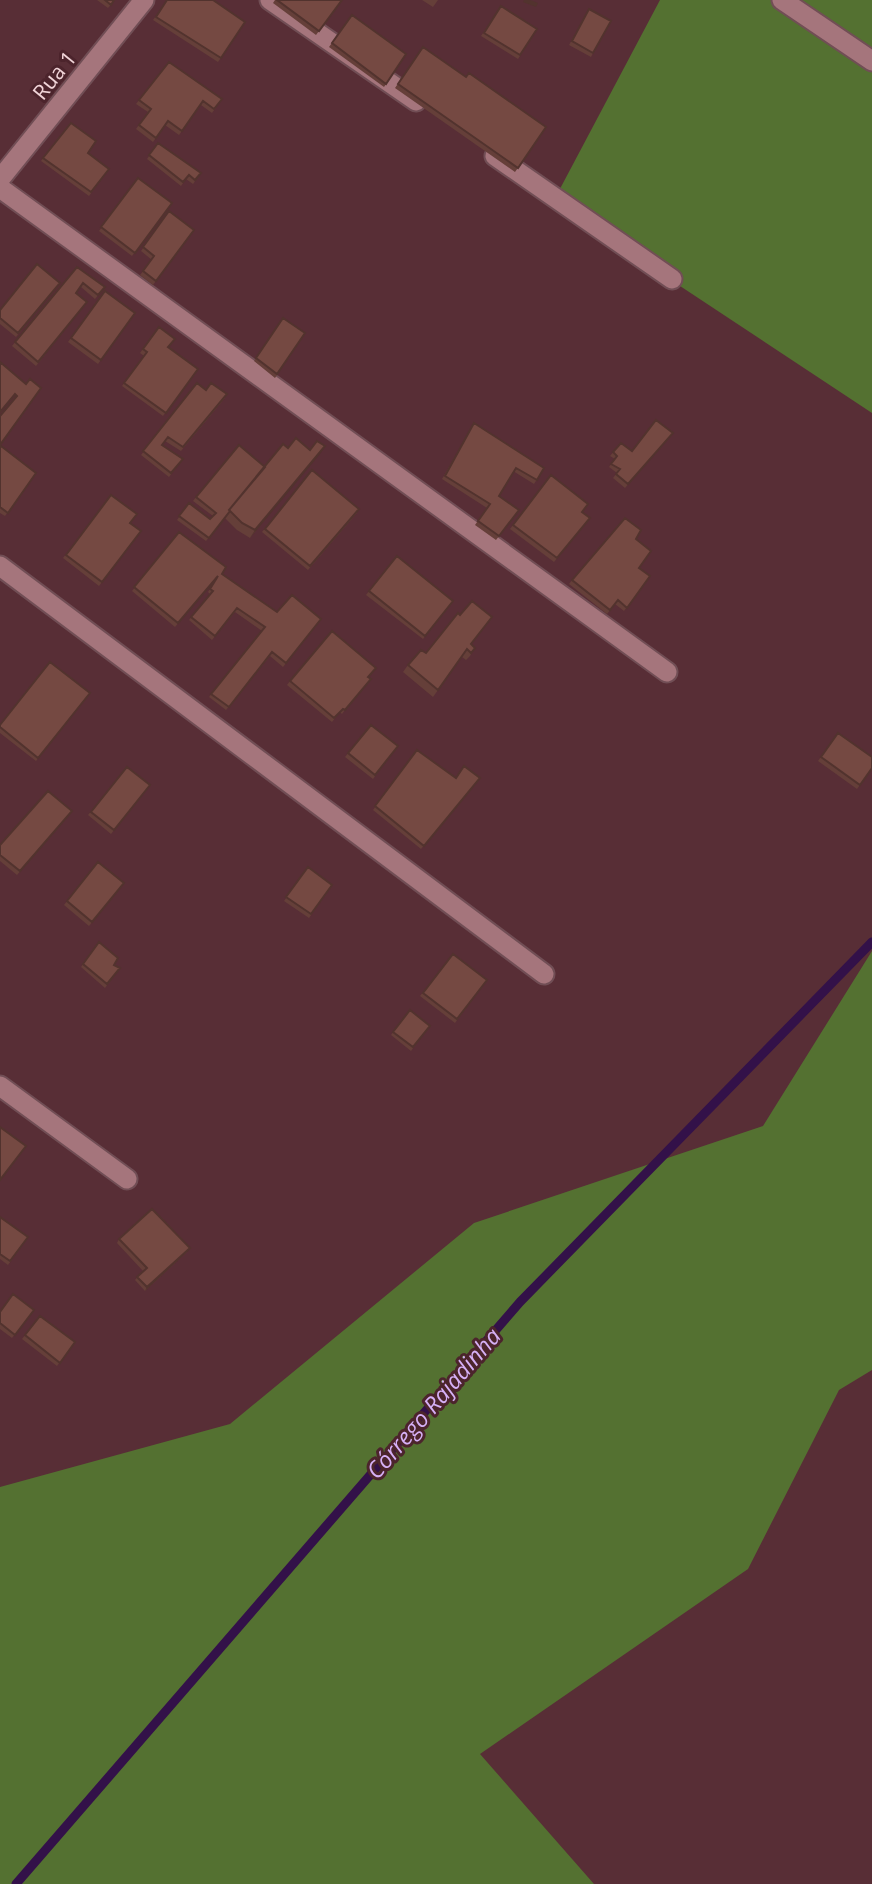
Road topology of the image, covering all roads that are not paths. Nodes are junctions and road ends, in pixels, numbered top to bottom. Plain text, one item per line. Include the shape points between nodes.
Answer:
1 (144, 0) edge
2 (270, 0) edge
3 (782, 0) edge
4 (872, 61) edge
5 (431, 112) edge
6 (477, 144) edge
7 (0, 179) edge
8 (0, 188) edge
9 (672, 279) dead end
10 (0, 566) edge
11 (667, 673) dead end
12 (544, 974) dead end
13 (0, 1086) edge
14 (127, 1179) dead end

1 - 7 street, Rua 1
2 - 5 street
3 - 4 street
6 - 9 street
8 - 11 street
10 - 12 street
13 - 14 street

